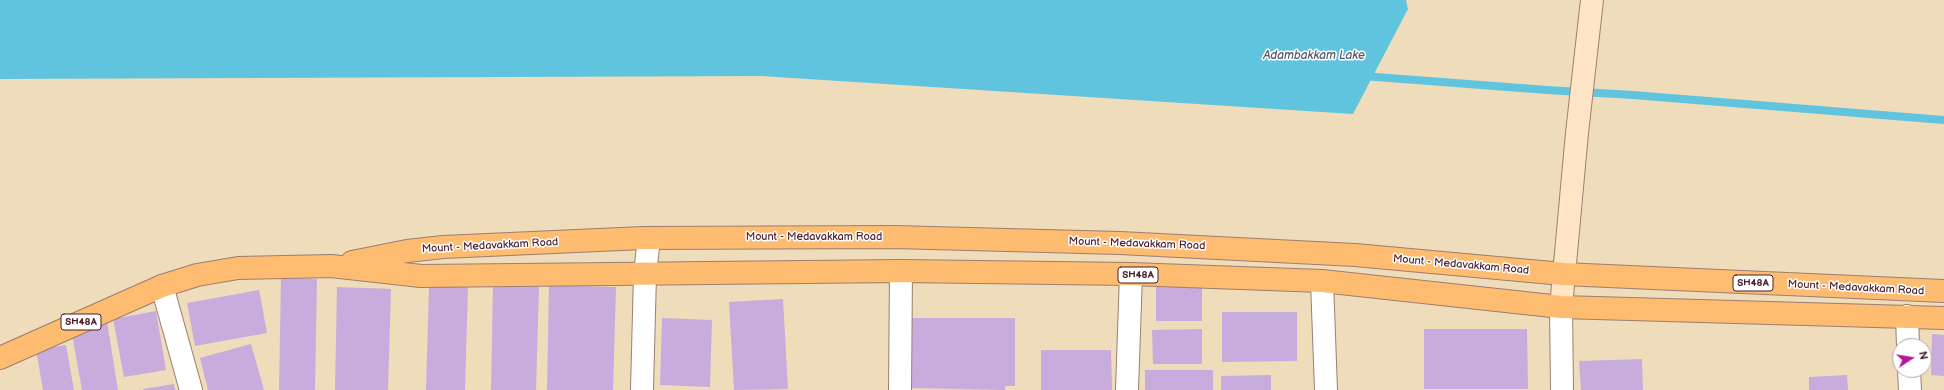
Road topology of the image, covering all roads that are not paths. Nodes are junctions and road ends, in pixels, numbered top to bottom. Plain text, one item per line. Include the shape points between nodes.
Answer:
1 (1592, 0) edge
2 (649, 238) junction
3 (331, 266) junction
4 (901, 271) junction
5 (645, 274) junction
6 (1131, 274) junction
7 (1563, 274) junction
8 (1322, 281) junction
9 (162, 286) junction
10 (1944, 291) edge
11 (1561, 307) junction
12 (1907, 316) junction
13 (1944, 318) edge
14 (1908, 338) edge
15 (0, 358) edge
16 (1909, 378) edge
17 (191, 390) edge
18 (642, 390) edge
19 (900, 390) edge
20 (1127, 390) edge
21 (1326, 390) edge
22 (1562, 390) edge
23 (1910, 390) edge

1 - 7 street
2 - 3 main road, Mount - Medavakkam Road / SH48A via 443,247 407,251
2 - 5 street
2 - 7 main road, Mount - Medavakkam Road / SH48A via 894,237 1120,243 1355,255
3 - 5 main road, Mount - Medavakkam Road / SH48A via 421,276
3 - 9 main road, Mount - Medavakkam Road / SH48A via 238,268 196,275
4 - 5 main road, Mount - Medavakkam Road / SH48A
4 - 6 main road, Mount - Medavakkam Road / SH48A
4 - 19 street
5 - 18 street
6 - 8 main road, Mount - Medavakkam Road / SH48A
6 - 20 street
7 - 10 main road, Mount - Medavakkam Road / SH48A
7 - 11 street
8 - 11 main road, Mount - Medavakkam Road / SH48A
8 - 21 street
9 - 15 main road, Mount - Medavakkam Road / SH48A
9 - 17 street
11 - 12 main road, Mount - Medavakkam Road / SH48A
11 - 22 street
12 - 13 main road, Mount - Medavakkam Road / SH48A
12 - 14 street
16 - 23 street

